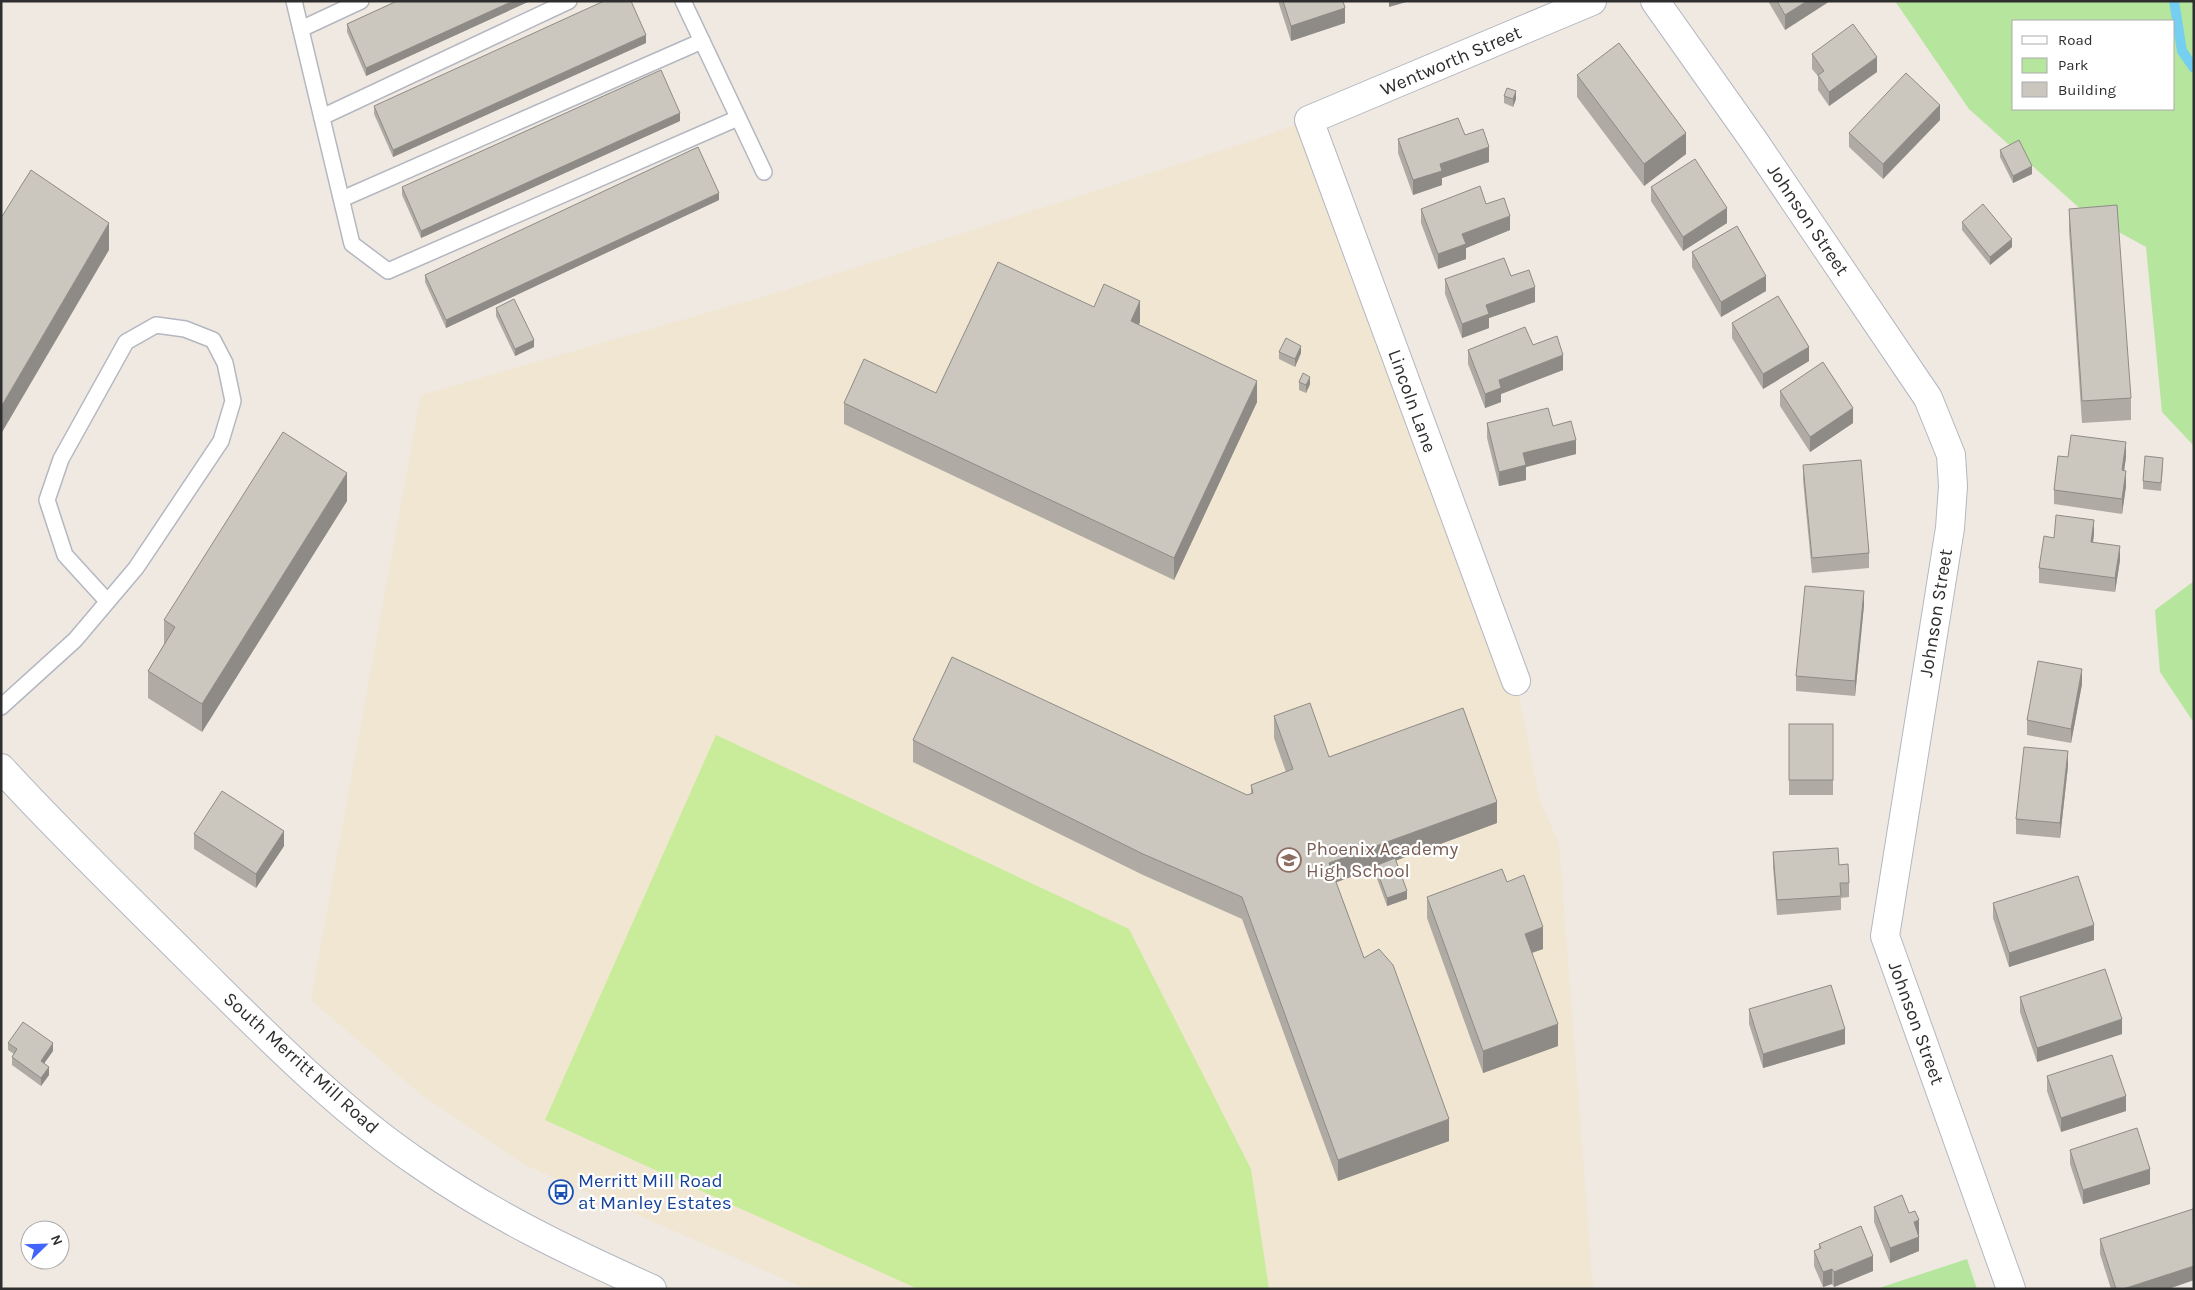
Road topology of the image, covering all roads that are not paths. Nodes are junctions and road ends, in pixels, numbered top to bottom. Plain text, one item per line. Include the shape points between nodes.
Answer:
1 (294, 1) edge
2 (361, 1) edge
3 (569, 1) edge
4 (683, 1) edge
5 (1592, 1) edge
6 (1655, 1) edge
7 (301, 29) junction
8 (702, 41) junction
9 (322, 117) junction
10 (738, 118) junction
11 (1309, 120) joint
12 (764, 172) dead end
13 (342, 199) junction
14 (107, 601) junction
15 (1516, 681) dead end
16 (1, 707) edge
17 (1, 768) edge
18 (652, 1289) edge
19 (2011, 1289) edge

1 - 7 lane
2 - 7 lane
3 - 9 lane
4 - 8 lane
5 - 11 street, Wentworth Street
6 - 19 street, Johnson Street via 1928,398 1950,455 1950,528 1885,936
7 - 9 lane
8 - 10 lane
8 - 13 lane
9 - 13 lane
10 - 12 lane
10 - 13 lane via 388,272 352,244
11 - 15 street, Lincoln Lane
14 - 14 lane via 136,568 222,441 233,401 225,363 213,340 185,328 156,326 126,342 61,459 47,500 64,555
14 - 16 lane via 75,640
17 - 18 street, South Merritt Mill Road via 232,1002 366,1124 416,1162 516,1225

